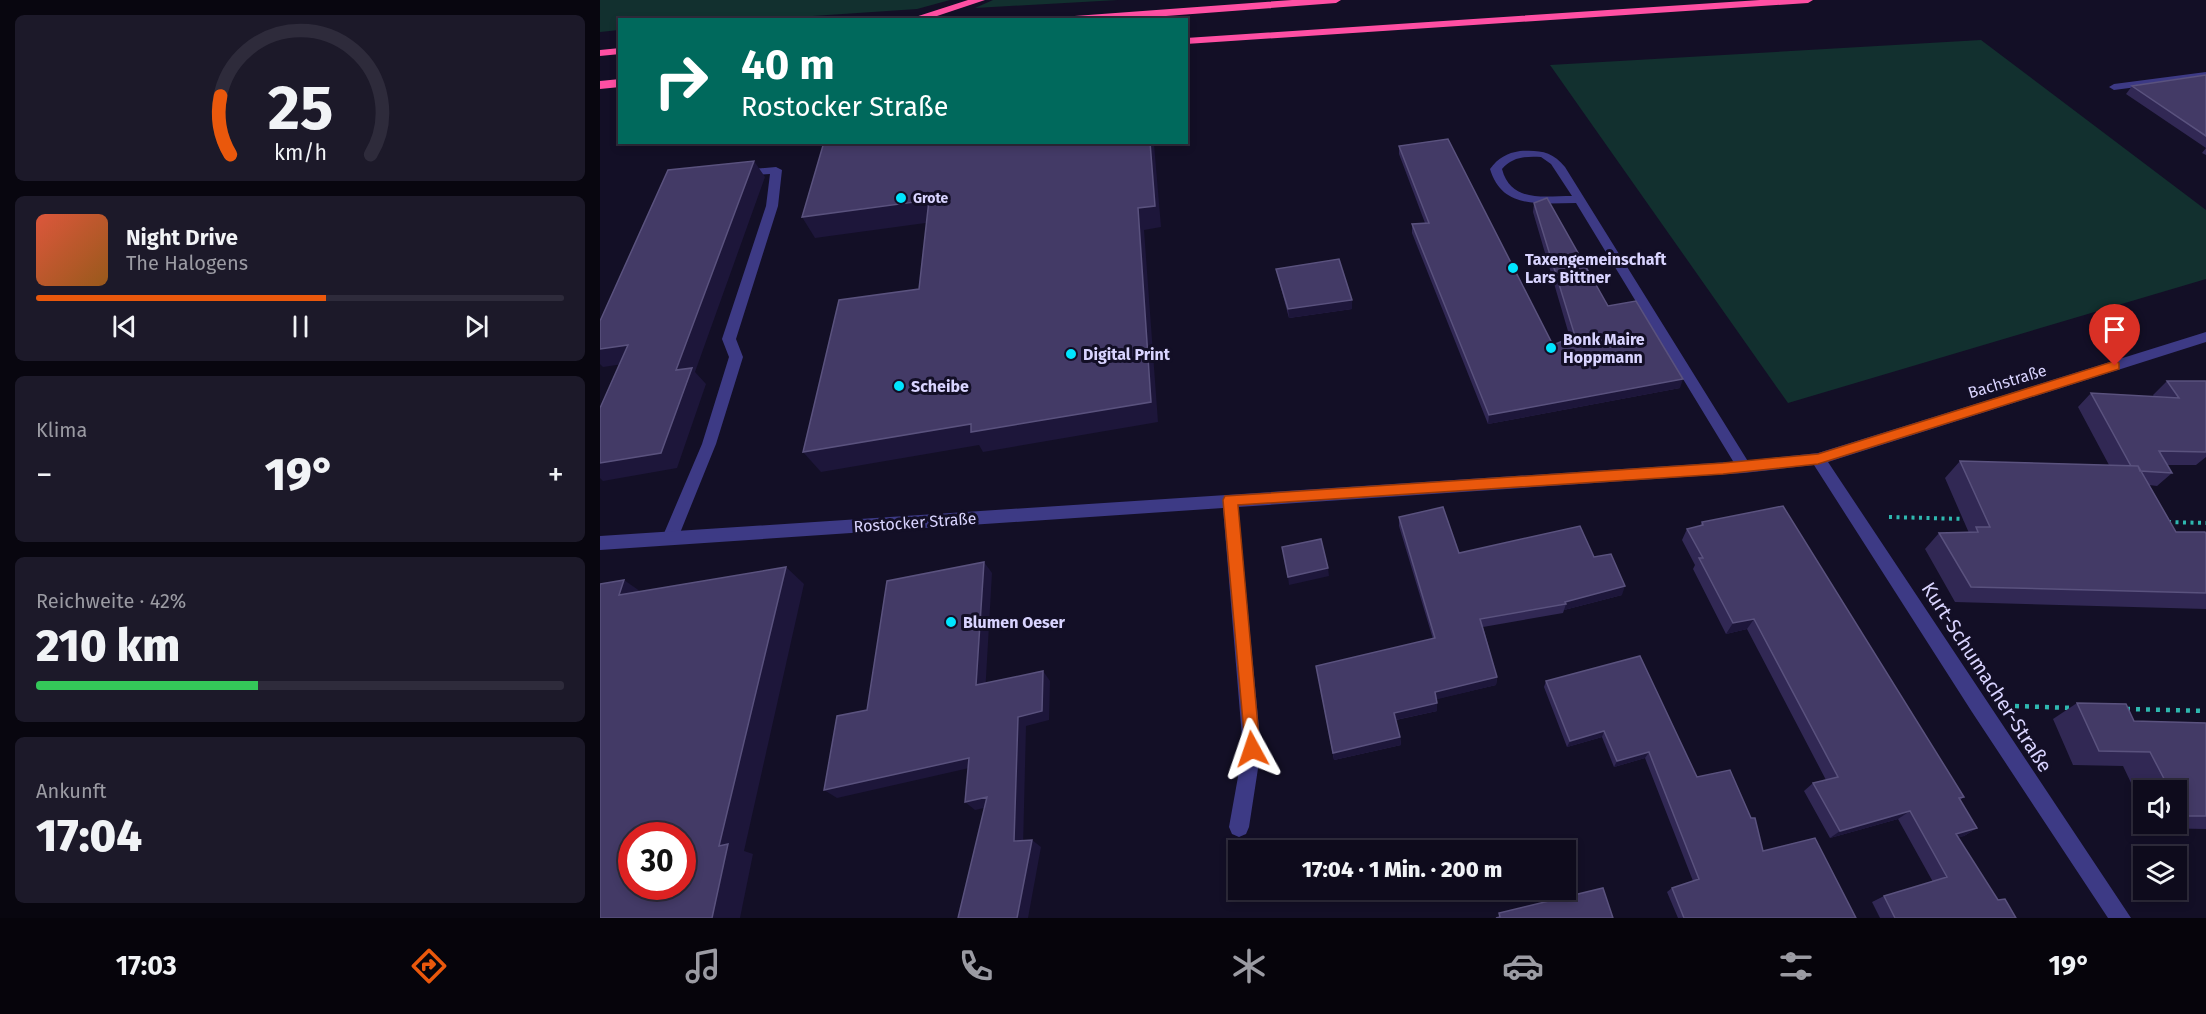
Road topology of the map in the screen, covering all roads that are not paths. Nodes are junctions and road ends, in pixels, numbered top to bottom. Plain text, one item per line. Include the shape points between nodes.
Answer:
1 (980, 0) edge
2 (1336, 0) edge
3 (1808, 0) edge
4 (918, 18) edge
5 (1088, 18) edge
6 (1188, 41) edge
7 (618, 51) edge
8 (600, 52) edge
9 (2206, 75) edge
10 (618, 83) edge
11 (600, 85) edge
12 (2114, 87) dead end
13 (731, 175) edge
14 (1577, 199) junction
15 (2206, 337) edge
16 (1818, 459) junction
17 (1744, 467) junction
18 (1230, 500) junction
19 (670, 538) junction
20 (600, 543) edge
21 (1239, 827) dead end
22 (2120, 918) edge

1 - 4 highway
2 - 5 highway
3 - 6 highway
7 - 8 highway
9 - 12 street
10 - 11 highway
13 - 19 street via 776,170 772,206 729,339 736,357 709,444
14 - 14 street via 1559,165 1550,157 1518,154 1503,160 1496,169 1501,186 1523,199
14 - 17 street
15 - 16 street, Bachstraße
16 - 17 street, Rostocker Straße
16 - 22 street, Kurt-Schumacher-Straße
17 - 18 street, Rostocker Straße
18 - 19 street, Rostocker Straße
18 - 21 street via 1252,749
19 - 20 street, Rostocker Straße

